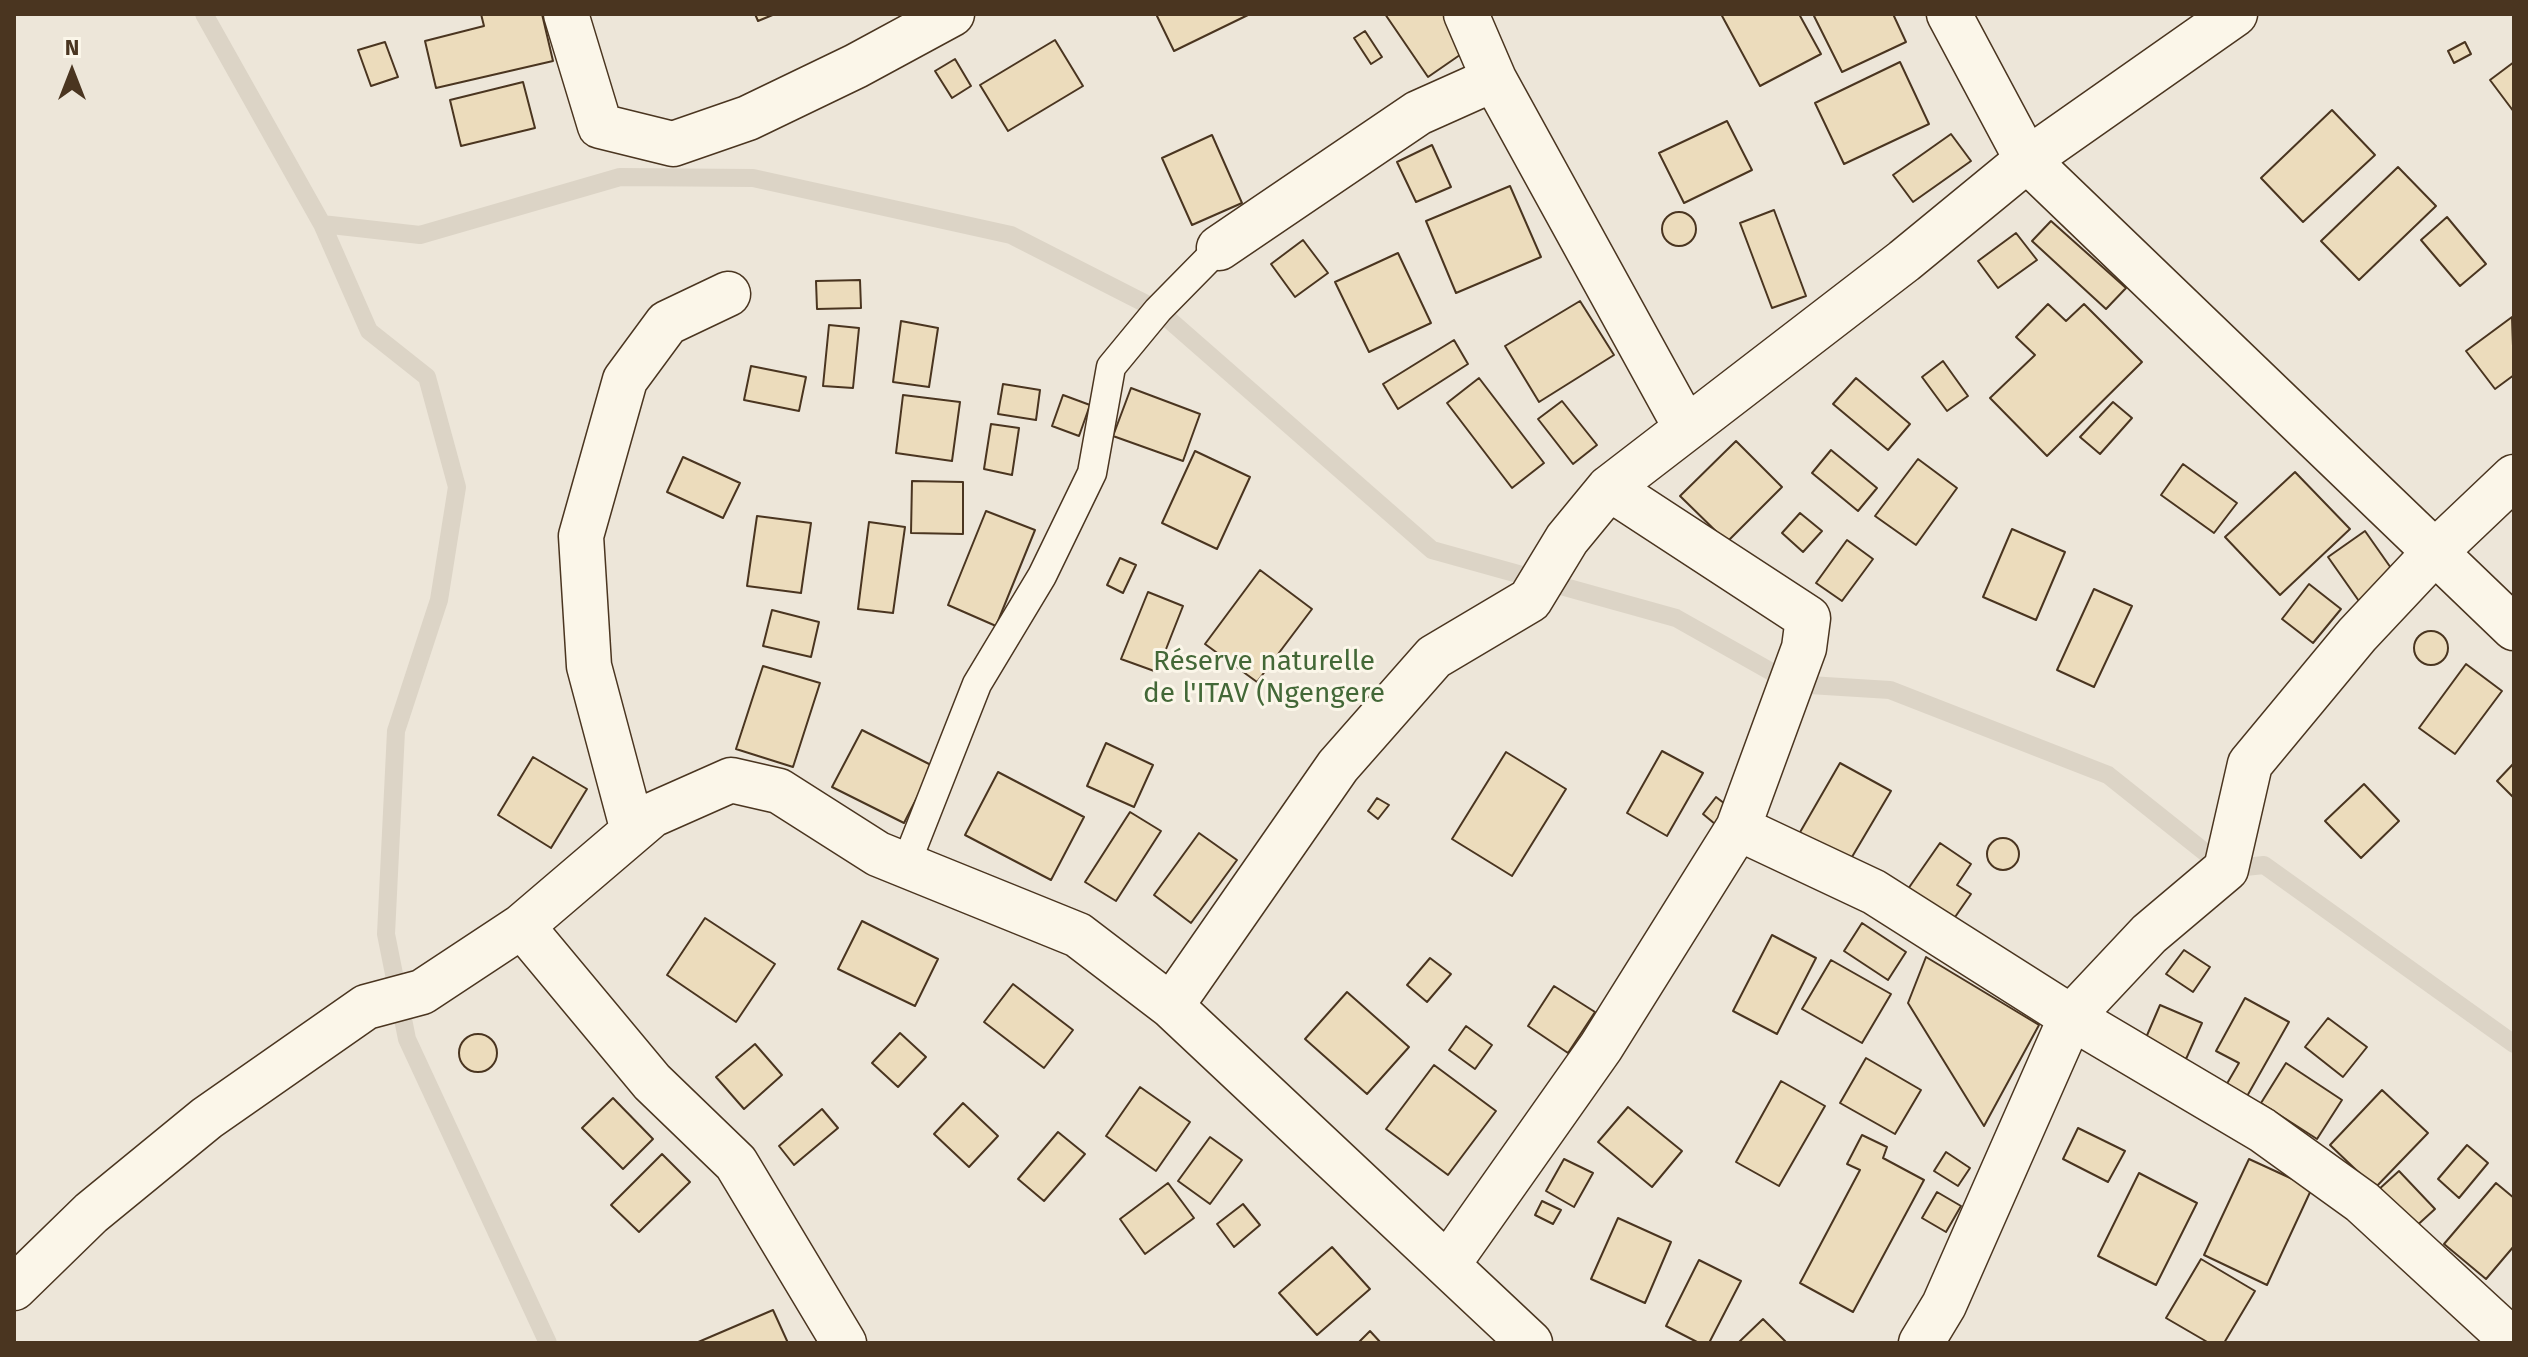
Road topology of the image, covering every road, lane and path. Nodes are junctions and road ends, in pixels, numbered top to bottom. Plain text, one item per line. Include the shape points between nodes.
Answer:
1 (566, 14) edge
2 (952, 14) edge
3 (1466, 14) edge
4 (1949, 14) edge
5 (2235, 14) edge
6 (1494, 79) junction
7 (2027, 160) junction
8 (1219, 248) joint
9 (728, 294) dead end
10 (1686, 428) junction
11 (2514, 477) edge
12 (1609, 488) junction
13 (2435, 552) junction
14 (2514, 628) edge
15 (1738, 828) junction
16 (633, 831) junction
17 (906, 864) junction
18 (522, 926) junction
19 (1171, 1006) junction
20 (2071, 1017) junction
21 (1448, 1264) junction
22 (14, 1288) edge
23 (2514, 1342) edge
24 (844, 1343) edge
25 (1530, 1343) edge
26 (1921, 1343) edge

1 - 2 street via 600,126 673,144 748,118
3 - 6 street
4 - 7 street
5 - 7 street
6 - 8 street via 1418,113
6 - 10 street
7 - 10 street
7 - 13 street
8 - 17 lane via 1111,367 1092,473 1042,576 977,684
9 - 16 street via 667,323 625,380 581,536 589,666
10 - 12 street
11 - 13 street
12 - 15 street via 1808,618 1793,684
12 - 19 street via 1567,539 1530,600 1434,657 1338,766
13 - 14 street
13 - 20 street via 2357,635 2250,764 2226,869 2149,934
15 - 20 street via 1874,892
15 - 21 street via 1601,1047
16 - 17 street via 652,815 731,780 779,791 878,854
16 - 18 street
17 - 19 street via 1078,935
18 - 22 street via 422,992 366,1007 207,1118 91,1213
18 - 24 street via 652,1082 736,1163
19 - 21 street
20 - 23 street via 2262,1130 2362,1202
20 - 26 street via 1944,1305
21 - 25 street

